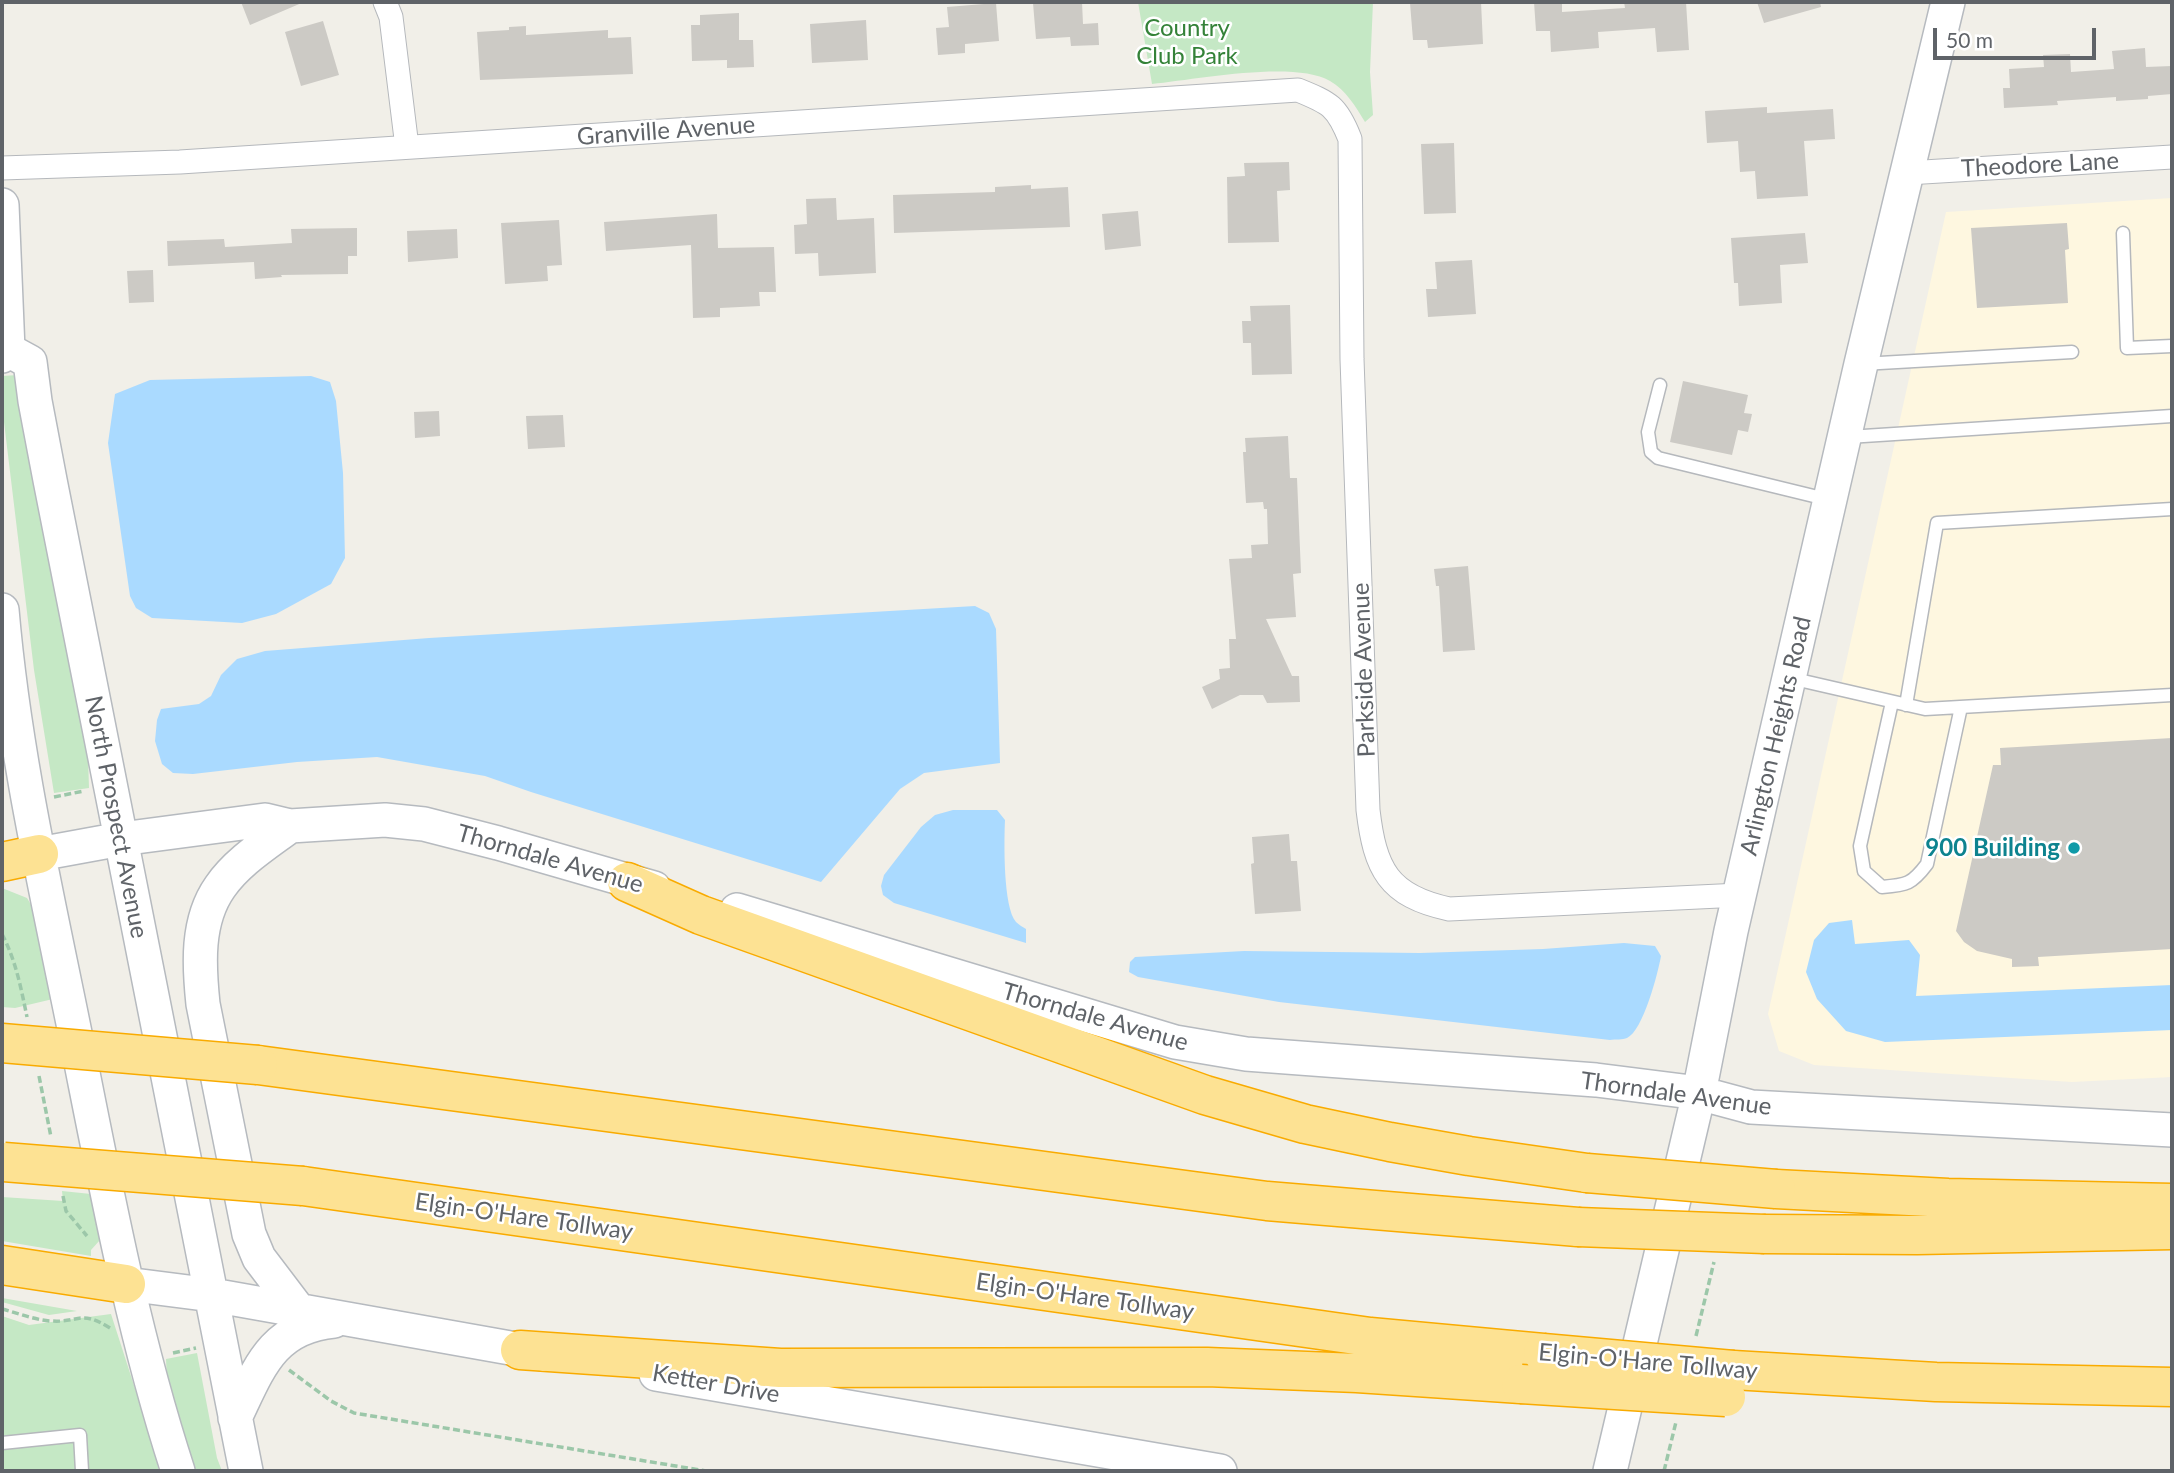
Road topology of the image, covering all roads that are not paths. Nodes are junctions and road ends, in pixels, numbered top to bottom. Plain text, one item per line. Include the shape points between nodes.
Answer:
1 (385, 2) edge
2 (1948, 2) edge
3 (1328, 102) joint
4 (407, 147) junction
5 (2172, 157) edge
6 (2, 168) edge
7 (1907, 173) junction
8 (2, 205) edge
9 (2123, 233) dead end
10 (2172, 346) edge
11 (2072, 352) dead end
12 (5, 353) edge
13 (1861, 364) junction
14 (1660, 385) dead end
15 (2172, 416) edge
16 (1845, 437) junction
17 (1830, 500) junction
18 (2172, 509) edge
19 (2, 610) edge
20 (1789, 678) junction
21 (2172, 695) edge
22 (1892, 702) junction
23 (1906, 705) junction
24 (1961, 707) junction
25 (290, 826) junction
26 (121, 839) junction
27 (39, 854) junction
28 (2, 862) edge
29 (627, 882) junction
30 (1740, 895) junction
31 (16, 1036) edge
32 (1699, 1093) junction
33 (2172, 1130) edge
34 (3, 1162) edge
35 (2172, 1203) edge
36 (2172, 1230) edge
37 (2, 1265) edge
38 (126, 1284) junction
39 (212, 1295) junction
40 (300, 1312) junction
41 (347, 1320) junction
42 (520, 1350) junction
43 (1730, 1384) junction
44 (2172, 1387) edge
45 (235, 1418) junction
46 (2, 1443) edge
47 (82, 1471) edge
48 (178, 1471) edge
49 (246, 1471) edge
50 (1220, 1471) edge
51 (1610, 1471) edge

1 - 4 street via 391,17
2 - 7 street, Arlington Heights Road
3 - 4 street, Granville Avenue via 1298,89
3 - 30 street, Parkside Avenue via 1342,118 1350,139 1352,359 1368,810 1372,843 1387,877 1406,895 1449,909
4 - 6 street, Granville Avenue
5 - 7 street, Theodore Lane
7 - 13 street, Arlington Heights Road
8 - 12 street, North Prospect Avenue
9 - 10 lane via 2127,348
11 - 13 lane
12 - 26 street, North Prospect Avenue via 30,362
13 - 16 street, Arlington Heights Road
14 - 17 lane via 1648,432 1651,452 1658,458
15 - 16 lane
16 - 17 street, Arlington Heights Road
17 - 20 street, Arlington Heights Road
18 - 23 lane via 1937,523
19 - 27 street via 13,713
20 - 22 lane
20 - 30 street, Arlington Heights Road
21 - 24 lane
22 - 23 lane
22 - 24 lane via 1860,846 1864,871 1882,887 1906,885 1927,864
23 - 24 lane
25 - 26 street, Thorndale Avenue via 265,820
25 - 29 street, Thorndale Avenue via 385,820 424,824
25 - 40 street via 246,859 219,887 207,913 199,967 202,1004 249,1234 259,1258
26 - 27 street, Thorndale Avenue
26 - 39 street, North Prospect Avenue
27 - 28 highway
27 - 38 street
29 - 32 street, Thorndale Avenue via 707,900 1175,1042 1245,1054 1596,1080
29 - 35 highway, bridge via 701,915 1205,1095 1390,1142 1587,1173 1776,1189
30 - 32 street, Arlington Heights Road
31 - 36 highway, bridge via 1267,1200 1578,1227 1765,1234
32 - 33 street, Thorndale Avenue via 1751,1107
32 - 51 street, Arlington Heights Road
34 - 43 highway, Elgin-O'Hare Tollway, bridge via 303,1186 1370,1337 1543,1353
37 - 38 highway
38 - 39 street, Ketter Drive
38 - 48 street
39 - 40 street, Ketter Drive
39 - 45 street, North Prospect Avenue
40 - 41 street, Ketter Drive
41 - 42 street, Ketter Drive
41 - 45 street via 313,1323 268,1354
42 - 43 highway, bridge via 780,1368 1207,1367 1521,1384
42 - 50 street, Ketter Drive
43 - 44 highway, Elgin-O'Hare Tollway
45 - 49 street, North Prospect Avenue
46 - 47 lane via 80,1435

